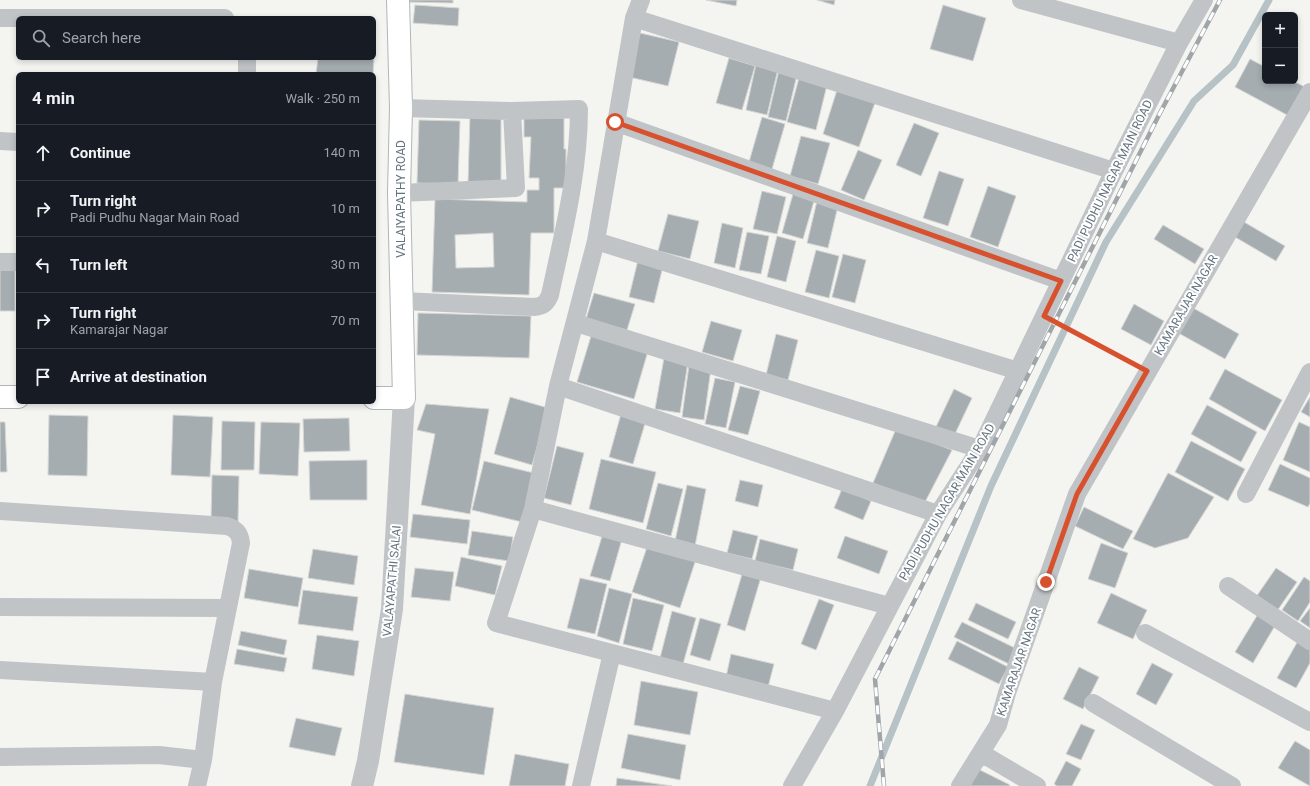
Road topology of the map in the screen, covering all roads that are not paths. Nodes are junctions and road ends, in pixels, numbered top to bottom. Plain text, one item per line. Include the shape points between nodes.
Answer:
1 (398, 0) edge
2 (641, 0) edge
3 (1021, 0) edge
4 (1204, 0) edge
5 (0, 18) edge
6 (16, 18) edge
7 (634, 18) junction
8 (1179, 42) junction
9 (248, 60) edge
10 (247, 72) edge
11 (1310, 92) edge
12 (401, 108) junction
13 (512, 111) junction
14 (615, 122) junction
15 (0, 141) edge
16 (16, 142) edge
17 (1114, 170) junction
18 (399, 193) junction
19 (596, 241) junction
20 (0, 262) edge
21 (16, 262) edge
22 (1061, 281) junction
23 (402, 301) junction
24 (576, 324) junction
25 (1018, 370) junction
26 (1310, 372) edge
27 (558, 386) junction
28 (0, 397) edge
29 (16, 397) edge
30 (376, 398) edge
31 (404, 398) junction
32 (980, 449) junction
33 (1246, 494) dead end
34 (533, 509) junction
35 (0, 511) edge
36 (938, 514) junction
37 (1228, 586) dead end
38 (889, 606) junction
39 (0, 607) edge
40 (228, 608) junction
41 (1145, 633) dead end
42 (1310, 641) edge
43 (612, 653) junction
44 (0, 670) edge
45 (213, 682) junction
46 (1093, 703) dead end
47 (835, 711) junction
48 (1310, 722) edge
49 (981, 753) junction
50 (0, 757) edge
51 (203, 760) junction
52 (197, 786) edge
53 (362, 786) edge
54 (580, 786) edge
55 (792, 786) edge
56 (960, 786) edge
57 (1037, 786) edge
58 (1232, 786) edge

1 - 12 main road, VALAIYAPATHY ROAD
2 - 7 street
3 - 8 street
4 - 8 street, PADI PUDHU NAGAR MAIN ROAD
5 - 6 street
7 - 14 street
7 - 17 street
8 - 17 street, PADI PUDHU NAGAR MAIN ROAD
9 - 10 street
11 - 49 street, KAMARAJAR NAGAR via 1077,494 1014,672 998,725
12 - 13 street
12 - 18 main road, VALAIYAPATHY ROAD
13 - 18 street via 516,188
13 - 23 street via 579,109 579,138 570,201 547,302 543,306 534,307
14 - 19 street
14 - 22 street
15 - 16 street
17 - 22 street, PADI PUDHU NAGAR MAIN ROAD
18 - 23 main road, VALAIYAPATHY ROAD
19 - 24 street
19 - 25 street
20 - 21 street
22 - 25 street, PADI PUDHU NAGAR MAIN ROAD
23 - 31 main road, VALAIYAPATHY ROAD
24 - 27 street
24 - 32 street
25 - 32 street, PADI PUDHU NAGAR MAIN ROAD
26 - 33 street
27 - 34 street
27 - 36 street
28 - 29 main road
30 - 31 main road
31 - 53 street, VALAYAPATHI SALAI via 392,610
32 - 36 street, PADI PUDHU NAGAR MAIN ROAD
34 - 38 street
34 - 43 street via 496,623
35 - 40 street via 227,526 235,529 239,533 241,543
36 - 38 street, PADI PUDHU NAGAR MAIN ROAD
37 - 42 street
38 - 47 street, PADI PUDHU NAGAR MAIN ROAD
39 - 40 street
40 - 45 street
41 - 48 street
43 - 47 street
43 - 54 street
44 - 45 street
45 - 51 street
46 - 58 street
47 - 55 street, PADI PUDHU NAGAR MAIN ROAD
49 - 56 street, KAMARAJAR NAGAR
49 - 57 street
50 - 51 street via 159,755
51 - 52 street

